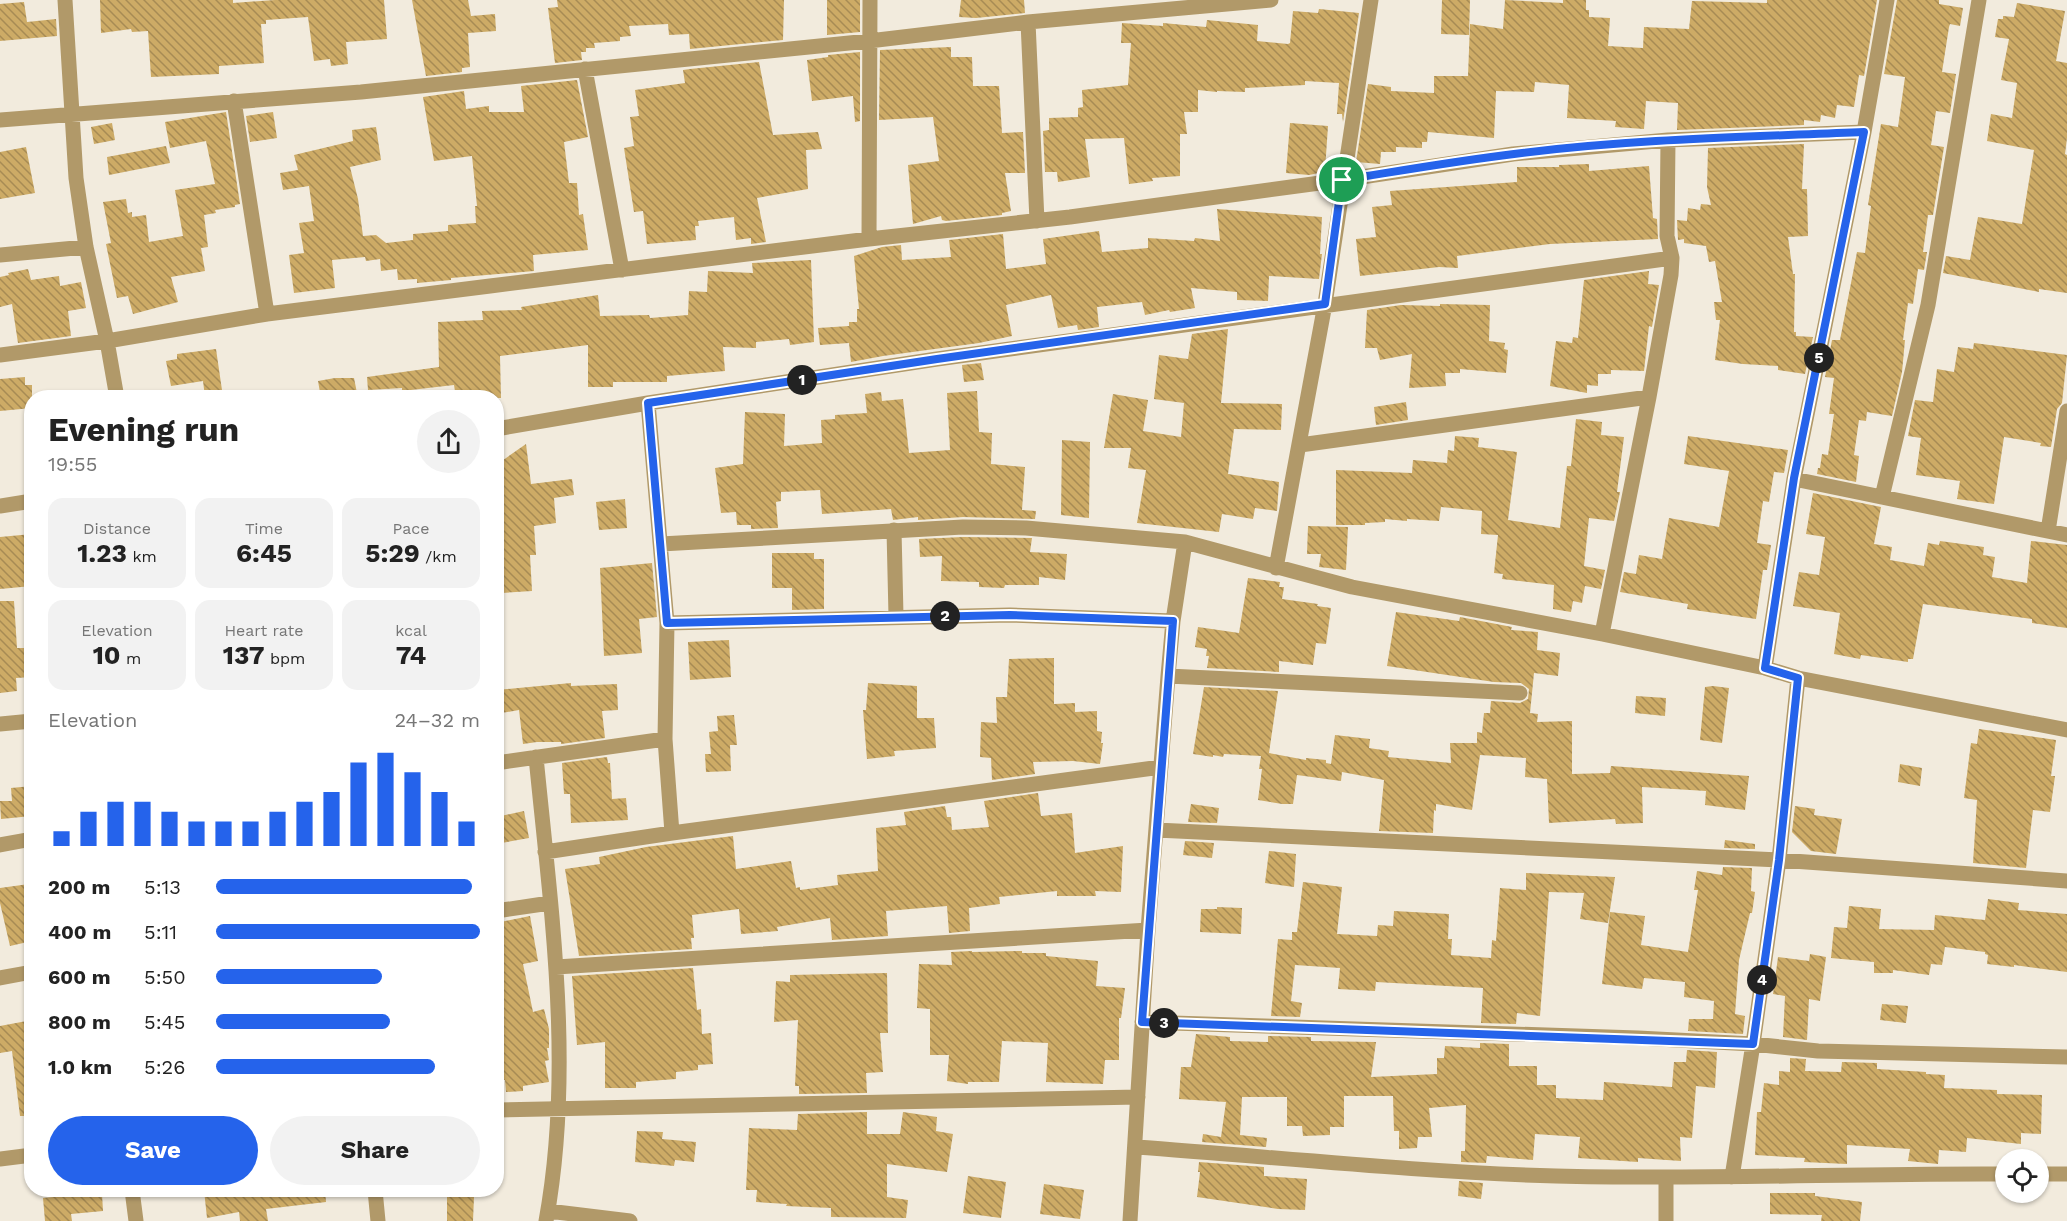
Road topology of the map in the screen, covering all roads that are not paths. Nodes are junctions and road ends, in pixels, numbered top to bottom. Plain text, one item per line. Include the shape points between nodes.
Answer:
1 (65, 0) edge
2 (870, 0) edge
3 (1271, 0) edge
4 (1371, 0) edge
5 (1887, 0) edge
6 (1979, 0) edge
7 (1028, 22) junction
8 (869, 41) junction
9 (585, 69) junction
10 (234, 101) junction
11 (71, 114) junction
12 (0, 120) edge
13 (1864, 132) junction
14 (1668, 140) junction
15 (1342, 180) junction
16 (1037, 221) junction
17 (869, 239) junction
18 (86, 247) junction
19 (0, 255) edge
20 (1672, 258) junction
21 (622, 270) junction
22 (1325, 304) junction
23 (267, 314) junction
24 (107, 341) junction
25 (0, 354) edge
26 (116, 390) edge
27 (1649, 397) junction
28 (648, 403) junction
29 (2067, 411) edge
30 (504, 428) edge
31 (1300, 445) junction
32 (1794, 478) junction
33 (1882, 497) junction
34 (24, 502) edge
35 (0, 506) edge
36 (894, 530) junction
37 (2048, 531) junction
38 (2067, 535) edge
39 (1185, 542) junction
40 (661, 544) junction
41 (1276, 568) junction
42 (896, 616) junction
43 (1173, 621) junction
44 (667, 623) junction
45 (1602, 634) junction
46 (1765, 668) junction
47 (1168, 676) junction
48 (1798, 678) junction
49 (1520, 693) dead end
50 (24, 722) edge
51 (0, 724) edge
52 (2067, 730) edge
53 (665, 739) junction
54 (536, 757) junction
55 (504, 762) edge
56 (1161, 766) junction
57 (1156, 830) junction
58 (672, 833) junction
59 (24, 840) edge
60 (0, 845) edge
61 (546, 852) junction
62 (1779, 860) junction
63 (2067, 881) edge
64 (550, 903) junction
65 (504, 910) edge
66 (1148, 930) junction
67 (555, 968) junction
68 (24, 974) edge
69 (0, 978) edge
70 (1142, 1022) junction
71 (1753, 1044) junction
72 (2067, 1057) edge
73 (1138, 1097) junction
74 (560, 1108) junction
75 (504, 1110) edge
76 (1136, 1146) junction
77 (24, 1156) edge
78 (0, 1159) edge
79 (1995, 1174) edge
80 (2049, 1174) edge
81 (2067, 1174) edge
82 (1732, 1177) junction
83 (1666, 1178) junction
84 (133, 1197) edge
85 (376, 1197) edge
86 (547, 1216) edge
87 (136, 1221) edge
88 (378, 1221) edge
89 (630, 1221) edge
90 (1130, 1221) edge
91 (1666, 1221) edge

1 - 11 street
2 - 8 street
3 - 7 street
4 - 15 street
5 - 13 street
6 - 33 street via 1928,305
7 - 8 street
7 - 16 street
8 - 9 street
8 - 17 street
9 - 10 street
9 - 21 street
10 - 11 street
10 - 23 street
11 - 12 street
11 - 18 street
13 - 14 street
13 - 32 street
14 - 15 street via 1513,154
14 - 20 street via 1667,236
15 - 16 street
15 - 22 street
16 - 17 street
17 - 21 street
18 - 19 street
18 - 24 street
20 - 22 street
20 - 27 street
21 - 23 street
22 - 28 street
22 - 31 street
23 - 24 street
24 - 25 street
24 - 26 street
27 - 31 street
27 - 45 street
28 - 30 street
28 - 40 street
29 - 37 street
31 - 41 street
32 - 33 street
32 - 46 street
33 - 37 street
34 - 35 street
36 - 39 street via 1026,528
36 - 40 street
36 - 42 street
37 - 38 street
39 - 41 street
39 - 43 street
40 - 44 street
41 - 45 street via 1352,587
42 - 43 street via 1010,615
42 - 44 street
43 - 47 street
44 - 53 street
45 - 46 street
46 - 48 street
47 - 49 street
47 - 56 street
48 - 52 street
48 - 62 street
50 - 51 street
53 - 54 street
53 - 58 street
54 - 55 street
54 - 61 street
56 - 57 street
56 - 58 street
57 - 62 street
57 - 66 street
58 - 61 street
59 - 60 street
61 - 64 street
62 - 63 street
62 - 71 street
64 - 65 street
64 - 67 street
66 - 67 street
66 - 70 street
67 - 74 street
68 - 69 street
70 - 71 street
70 - 73 street
71 - 72 street via 1818,1051
71 - 82 street
73 - 74 street
73 - 76 street
74 - 75 street
74 - 86 street
76 - 83 street via 1402,1169
76 - 90 street
77 - 78 street
79 - 82 street
80 - 81 street
82 - 83 street
83 - 91 street
84 - 87 street
85 - 88 street
86 - 89 street

